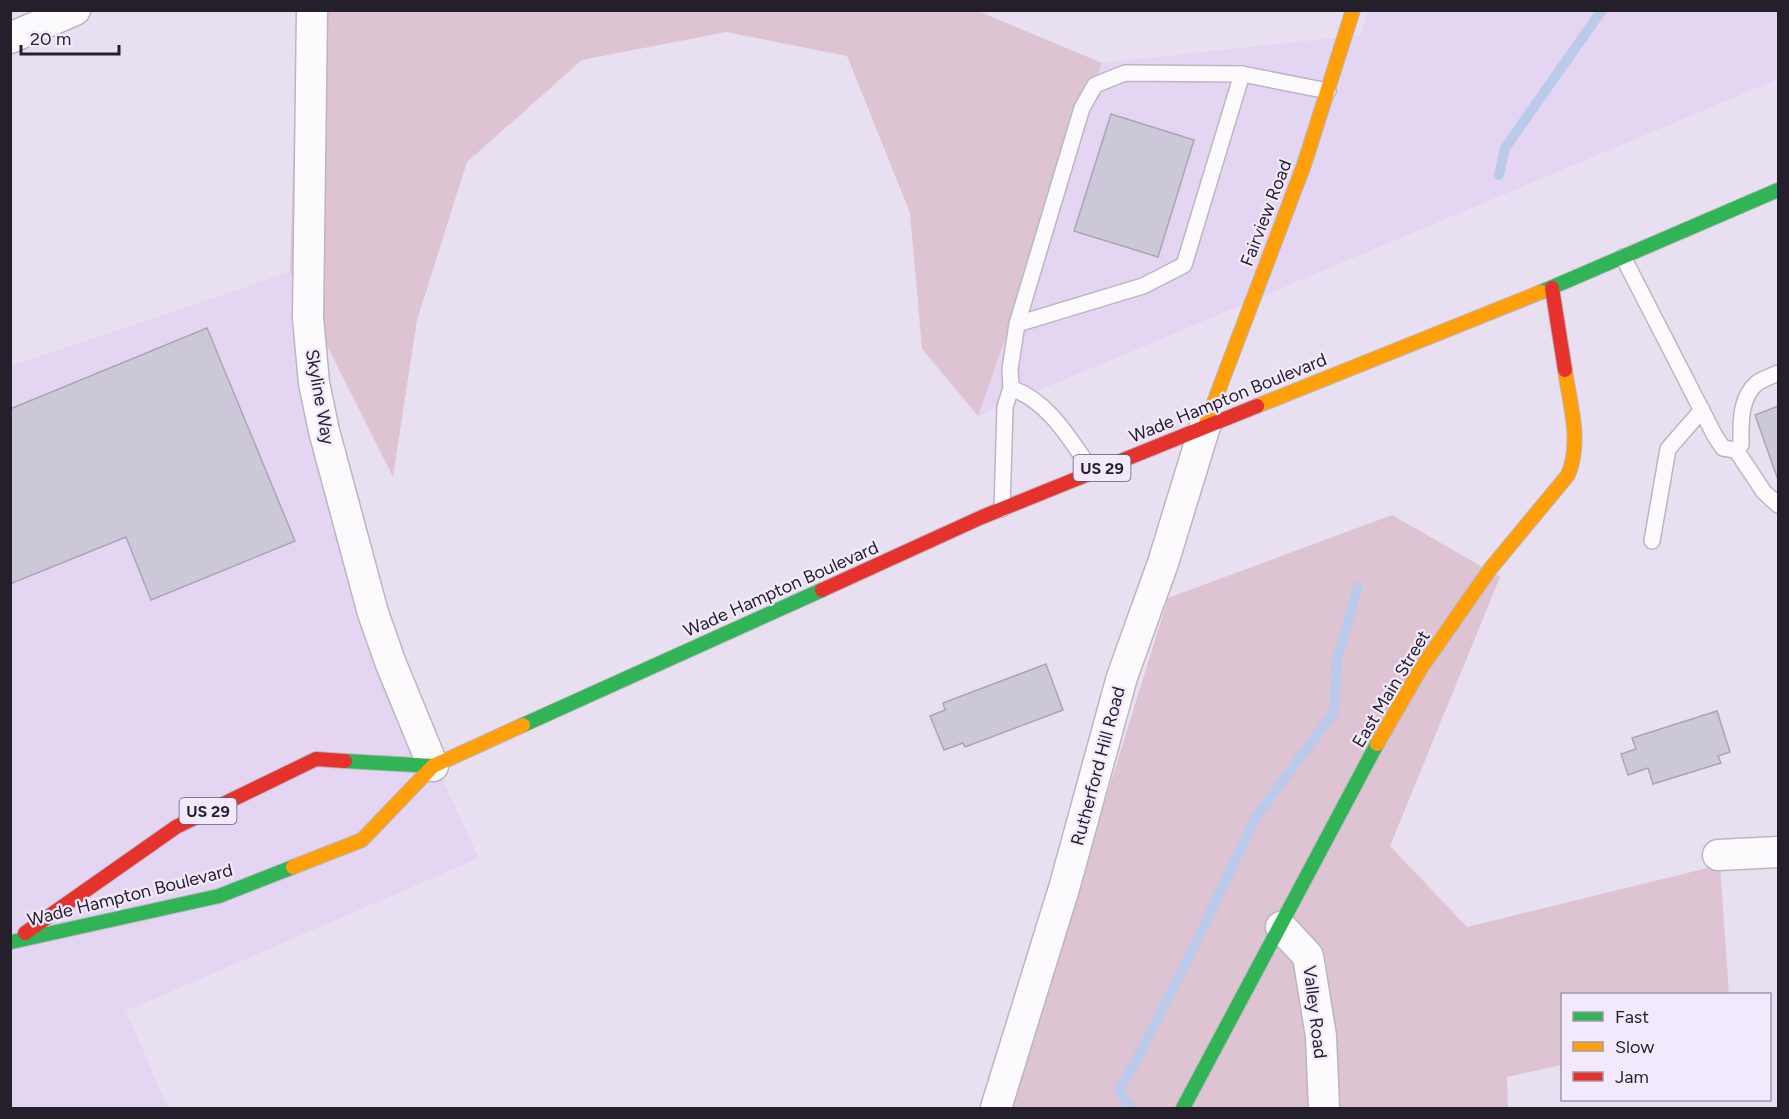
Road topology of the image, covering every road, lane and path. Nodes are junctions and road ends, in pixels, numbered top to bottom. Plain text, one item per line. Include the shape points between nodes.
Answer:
1 (75, 10) edge
2 (312, 10) edge
3 (1353, 10) edge
4 (10, 38) edge
5 (1242, 74) junction
6 (1328, 91) junction
7 (1779, 190) edge
8 (1623, 257) junction
9 (1552, 288) junction
10 (1017, 324) junction
11 (1779, 373) edge
12 (1011, 388) junction
13 (1702, 410) junction
14 (1205, 426) junction
15 (1736, 450) junction
16 (1093, 472) junction
17 (1779, 505) edge
18 (1002, 509) junction
19 (1652, 541) dead end
20 (433, 766) junction
21 (1779, 852) edge
22 (1718, 855) dead end
23 (1281, 927) junction
24 (11, 942) edge
25 (996, 1108) edge
26 (1183, 1108) edge
27 (1324, 1108) edge

1 - 4 street
2 - 20 street, Skyline Way via 308,318 314,383 373,613
3 - 6 main road, Fairview Road
5 - 6 lane
5 - 10 lane via 1184,265 1143,286
5 - 10 lane via 1125,73 1095,84 1083,108
6 - 14 main road, Fairview Road
7 - 8 main road, Wade Hampton Boulevard / US 29
8 - 9 main road, Wade Hampton Boulevard / US 29
8 - 13 lane
9 - 14 main road, Wade Hampton Boulevard / US 29
9 - 23 main road, East Main Street via 1576,443 1568,475 1491,568 1421,668
10 - 12 lane
11 - 15 lane via 1757,384 1750,394 1743,408 1741,446
12 - 16 lane via 1027,394 1050,412
12 - 18 lane via 1005,407
13 - 15 lane via 1723,448
13 - 19 lane via 1668,449
14 - 16 main road, Wade Hampton Boulevard / US 29
14 - 25 street, Rutherford Hill Road via 1163,563 1122,677 1065,885
15 - 17 lane via 1764,492
16 - 18 main road, Wade Hampton Boulevard / US 29
18 - 20 main road, Wade Hampton Boulevard / US 29
20 - 24 main road, Wade Hampton Boulevard / US 29 via 362,840 219,896
20 - 24 main road, Wade Hampton Boulevard / US 29 via 316,759 176,827
21 - 22 street
23 - 26 main road, East Main Street
23 - 27 street, Valley Road via 1308,956 1321,1036

